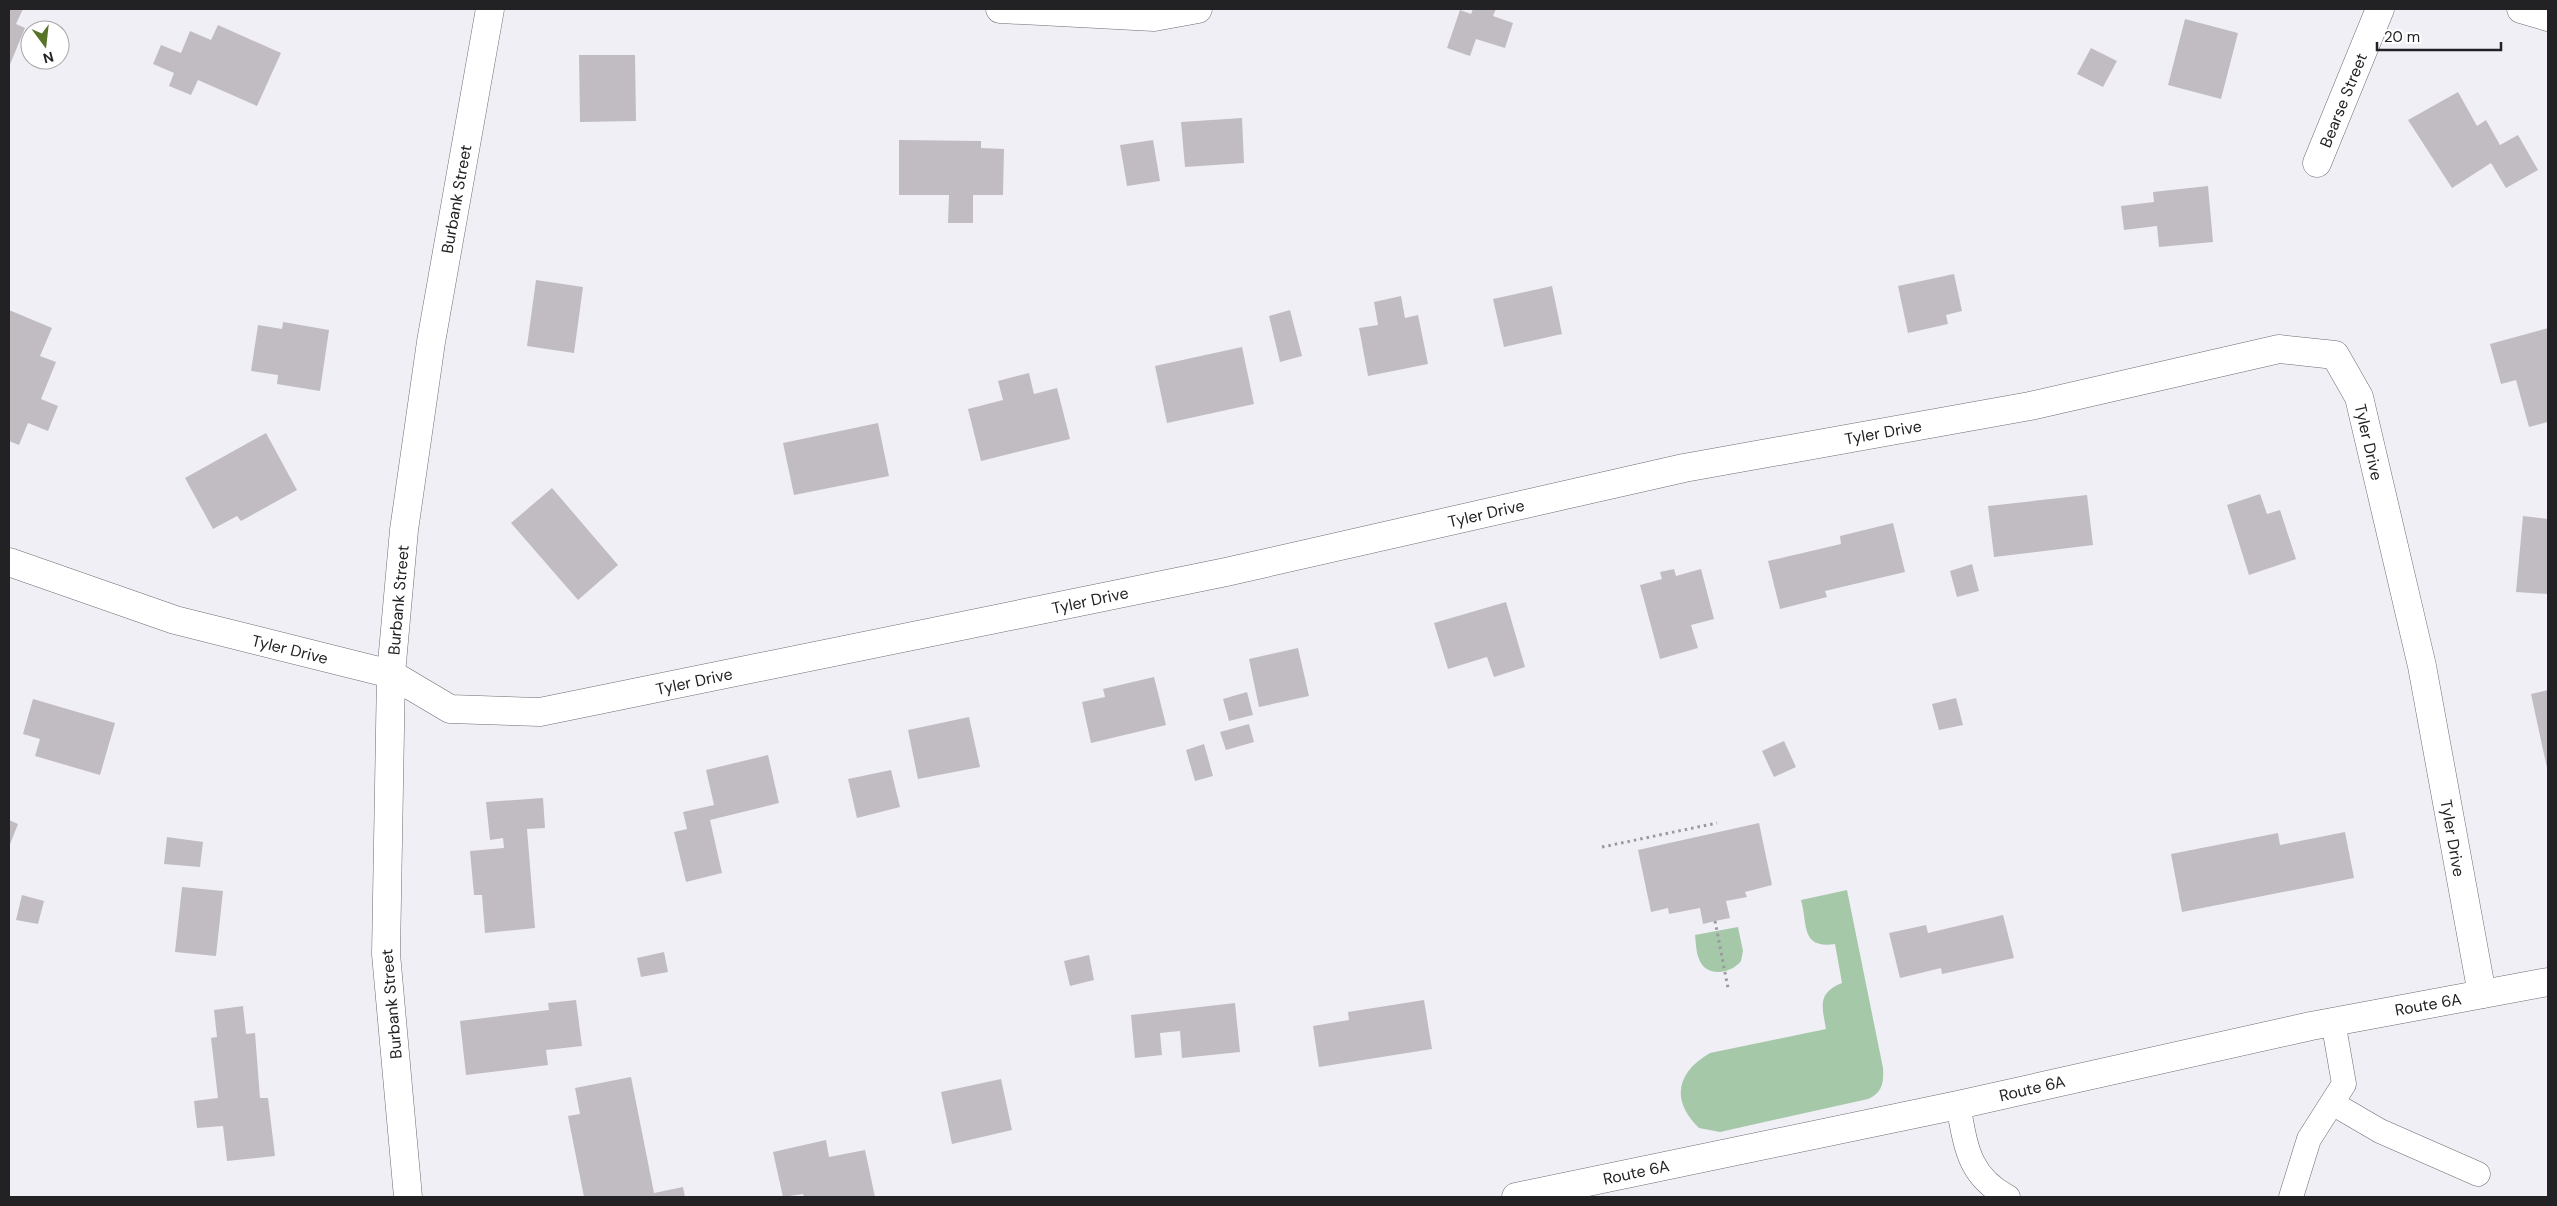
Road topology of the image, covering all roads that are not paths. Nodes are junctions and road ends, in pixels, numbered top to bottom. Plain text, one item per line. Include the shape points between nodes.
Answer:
1 (490, 9) edge
2 (1000, 9) edge
3 (1198, 9) edge
4 (2380, 9) edge
5 (2521, 9) edge
6 (2548, 17) edge
7 (2317, 164) dead end
8 (9, 562) edge
9 (391, 674) junction
10 (2548, 982) edge
11 (2482, 994) junction
12 (2333, 1022) junction
13 (2332, 1103) junction
14 (1958, 1105) junction
15 (2478, 1174) dead end
16 (408, 1197) edge
17 (1516, 1197) edge
18 (2008, 1197) edge
19 (2291, 1197) edge

1 - 9 street, Burbank Street via 431,342 404,530
2 - 3 street via 1154,17
4 - 7 street, Bearse Street
5 - 6 street
8 - 9 street, Tyler Drive via 175,620
9 - 11 street, Tyler Drive via 450,709 540,712 1226,572 1684,468 2030,406 2279,349 2334,355 2359,396 2422,666
9 - 16 street, Burbank Street via 386,954
10 - 11 street, Route 6A
11 - 12 street, Route 6A
12 - 13 lane via 2344,1084
12 - 14 street, Route 6A
13 - 15 lane via 2380,1131
13 - 19 lane via 2309,1139
14 - 17 street, Route 6A
14 - 18 lane via 1967,1151 1979,1175

